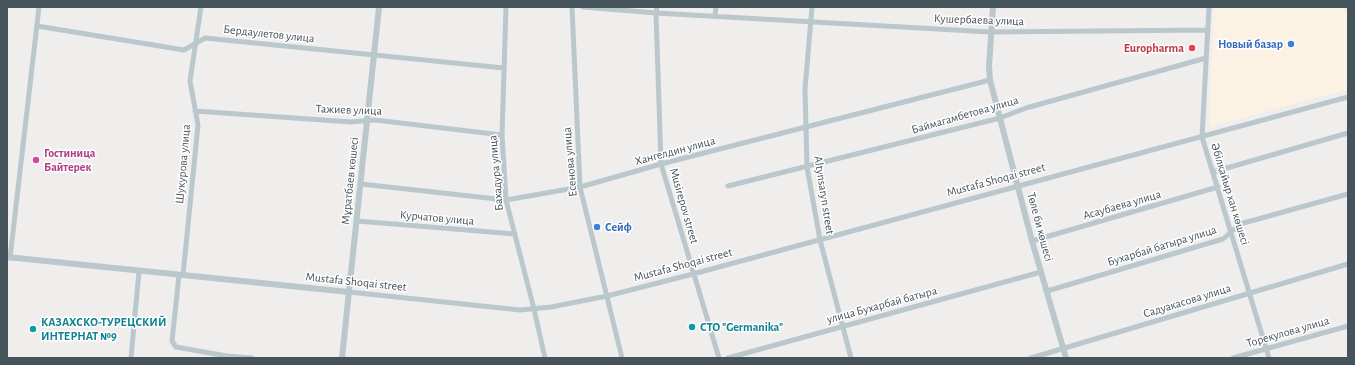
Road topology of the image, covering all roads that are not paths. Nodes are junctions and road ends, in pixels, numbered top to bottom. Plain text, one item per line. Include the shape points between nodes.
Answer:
1 (39, 7) edge
2 (201, 7) edge
3 (380, 7) edge
4 (506, 7) edge
5 (572, 7) edge
6 (583, 7) edge
7 (657, 7) edge
8 (716, 7) edge
9 (812, 7) edge
10 (993, 7) edge
11 (1209, 7) edge
12 (656, 13) junction
13 (714, 16) junction
14 (811, 21) junction
15 (37, 26) junction
16 (1208, 30) junction
17 (991, 32) junction
18 (196, 45) junction
19 (374, 55) junction
20 (1206, 58) junction
21 (504, 68) junction
22 (990, 80) junction
23 (1348, 97) edge
24 (195, 111) junction
25 (1000, 118) junction
26 (368, 120) junction
27 (806, 128) junction
28 (1348, 133) edge
29 (502, 135) junction
30 (1202, 137) junction
31 (661, 164) junction
32 (807, 167) junction
33 (1213, 172) junction
34 (361, 184) junction
35 (728, 186) dead end
36 (1018, 186) junction
37 (580, 187) junction
38 (1218, 188) junction
39 (1348, 194) edge
40 (506, 200) junction
41 (357, 221) junction
42 (1231, 232) junction
43 (515, 234) junction
44 (820, 240) junction
45 (1032, 242) junction
46 (8, 258) edge
47 (1348, 264) edge
48 (139, 271) junction
49 (1041, 272) junction
50 (694, 274) junction
51 (181, 275) junction
52 (1047, 291) junction
53 (348, 292) junction
54 (1249, 292) junction
55 (607, 296) junction
56 (534, 309) junction
57 (843, 326) junction
58 (1348, 326) edge
59 (1063, 348) junction
60 (1266, 348) junction
61 (131, 358) edge
62 (252, 358) edge
63 (342, 358) edge
64 (545, 358) edge
65 (622, 358) edge
66 (719, 358) edge
67 (728, 358) edge
68 (851, 358) edge
69 (1031, 358) edge
70 (1066, 358) edge
71 (1233, 358) edge
72 (1269, 358) edge

1 - 15 street
2 - 18 street, Шукурова улица
3 - 19 street, Мұратбаев көшесі
4 - 21 street, Бахадура улица
5 - 37 street, Есенова улица
6 - 12 street, Кушербаева улица
7 - 12 street, Musirepov street
8 - 13 street
9 - 14 street, Altynsaryn street
10 - 17 street, Төле би көшесі
11 - 16 street, Әбілқайыр хан көшесі
12 - 13 street, Кушербаева улица
12 - 31 street, Musirepov street
13 - 14 street, Кушербаева улица
14 - 17 street, Кушербаева улица
14 - 27 street, Altynsaryn street via 805,89
15 - 18 street, Бердаулетов улица via 184,50
15 - 46 street
16 - 17 street, Кушербаева улица
16 - 20 street, Әбілқайыр хан көшесі
17 - 22 street, Төле би көшесі
18 - 19 street, Бердаулетов улица via 205,38
18 - 24 street, Шукурова улица via 190,81
19 - 21 street, Бердаулетов улица
19 - 26 street, Мұратбаев көшесі
20 - 25 street, Баймагамбетова улица via 1026,108
20 - 30 street, Әбілқайыр хан көшесі
21 - 29 street, Бахадура улица
22 - 25 street, Төле би көшесі
22 - 27 street, Хангелдин улица
23 - 30 street, Mustafa Shoqai street
24 - 26 street, Тажиев улица via 351,122
24 - 51 street, Шукурова улица via 198,125
25 - 32 street, Баймагамбетова улица
25 - 36 street, Төле би көшесі
26 - 29 street, Тажиев улица
26 - 34 street, Мұратбаев көшесі
27 - 31 street, Хангелдин улица
27 - 32 street, Altynsaryn street
28 - 33 street
29 - 40 street, Бахадура улица
30 - 33 street, Әбілқайыр хан көшесі
30 - 36 street, Mustafa Shoqai street
31 - 37 street, Хангелдин улица
31 - 50 street, Musirepov street
32 - 35 street, Баймагамбетова улица
32 - 44 street, Altynsaryn street
33 - 38 street, Әбілқайыр хан көшесі
34 - 40 street, Хангелдин улица
34 - 41 street, Мұратбаев көшесі
36 - 44 street, Mustafa Shoqai street
36 - 45 street, Төле би көшесі
37 - 40 street, Хангелдин улица
37 - 55 street, Есенова улица
38 - 42 street, Әбілқайыр хан көшесі
38 - 45 street, Асаубаева улица
39 - 42 street, Бухарбай батыра улица via 1240,224
40 - 43 street, Бахадура улица
41 - 43 street, Курчатов улица
41 - 53 street, Мұратбаев көшесі
42 - 52 street, Бухарбай батыра улица via 1223,239
42 - 54 street, Әбілқайыр хан көшесі
43 - 56 street, Бахадура улица
44 - 50 street, Mustafa Shoqai street
44 - 57 street, Altynsaryn street
45 - 49 street, Төле би көшесі
46 - 48 street, Mustafa Shoqai street
47 - 54 street, Садуакасова улица
48 - 51 street, Mustafa Shoqai street
48 - 61 street
49 - 52 street, Төле би көшесі
49 - 57 street, улица Бухарбай батыра
50 - 55 street, Mustafa Shoqai street
50 - 66 street, Musirepov street
51 - 53 street, Mustafa Shoqai street
51 - 62 street via 172,341 176,347
52 - 59 street, Төле би көшесі
53 - 56 street, Mustafa Shoqai street via 520,310
53 - 63 street, Мұратбаев көшесі
54 - 59 street, Садуакасова улица
54 - 60 street, Әбілқайыр хан көшесі
55 - 56 street, Mustafa Shoqai street
55 - 65 street, Есенова улица
56 - 64 street, Бахадура улица
57 - 67 street, улица Бухарбай батыра
57 - 68 street, Altynsaryn street
58 - 60 street, Торекулова улица
59 - 69 street, Садуакасова улица
59 - 70 street, Төле би көшесі
60 - 71 street, Торекулова улица
60 - 72 street, Әбілқайыр хан көшесі

